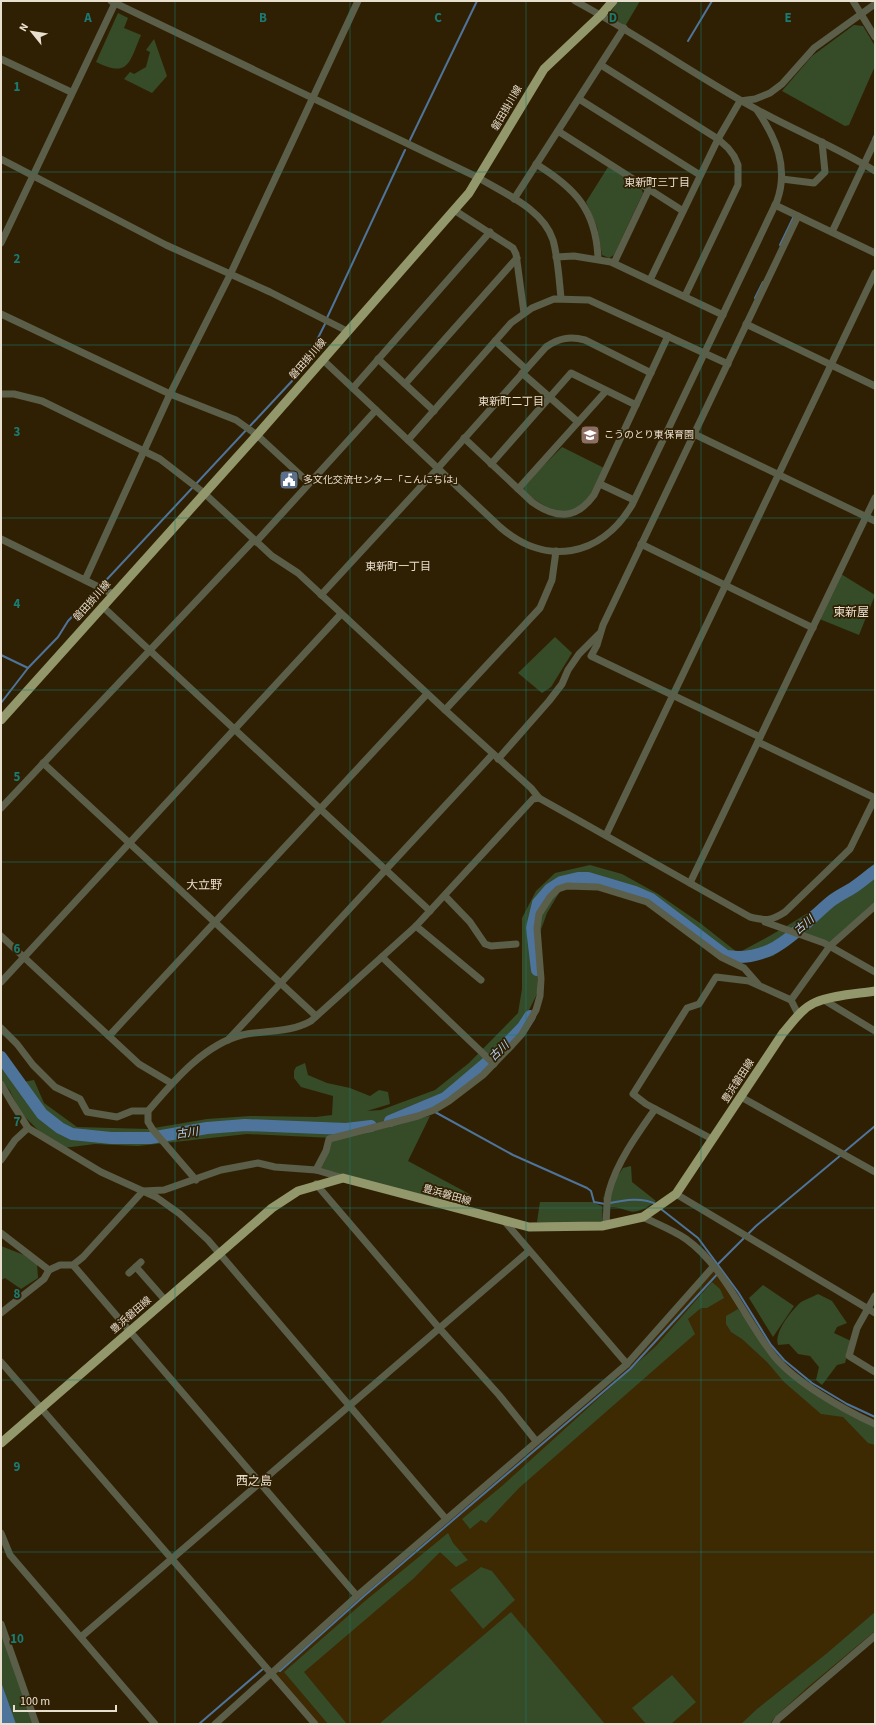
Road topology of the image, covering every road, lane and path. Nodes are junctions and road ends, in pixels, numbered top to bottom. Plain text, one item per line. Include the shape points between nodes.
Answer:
1 (358, 1) edge
2 (575, 1) edge
3 (613, 1) edge
4 (853, 1) edge
5 (114, 2) edge
6 (875, 4) edge
7 (861, 13) junction
8 (601, 15) junction
9 (624, 28) junction
10 (875, 37) edge
11 (1, 59) edge
12 (600, 65) junction
13 (71, 92) junction
14 (579, 99) junction
15 (313, 100) junction
16 (740, 101) junction
17 (757, 110) junction
18 (558, 131) junction
19 (718, 139) junction
20 (875, 141) edge
21 (822, 142) junction
22 (1, 159) edge
23 (536, 164) junction
24 (864, 164) junction
25 (875, 171) edge
26 (32, 175) junction
27 (700, 175) junction
28 (479, 178) junction
29 (782, 179) junction
30 (650, 189) junction
31 (514, 199) junction
32 (775, 205) junction
33 (454, 210) junction
34 (683, 211) junction
35 (798, 216) junction
36 (490, 232) junction
37 (832, 232) junction
38 (1, 243) edge
39 (875, 253) edge
40 (556, 257) junction
41 (517, 258) junction
42 (598, 258) junction
43 (614, 263) junction
44 (875, 273) edge
45 (230, 274) junction
46 (650, 280) junction
47 (685, 296) junction
48 (561, 298) junction
49 (524, 312) junction
50 (1, 314) edge
51 (723, 314) junction
52 (746, 324) junction
53 (347, 331) junction
54 (668, 336) junction
55 (495, 341) junction
56 (704, 353) junction
57 (378, 359) junction
58 (323, 360) junction
59 (728, 364) junction
60 (831, 365) junction
61 (524, 371) junction
62 (651, 373) junction
63 (405, 384) junction
64 (875, 386) edge
65 (353, 388) junction
66 (606, 391) junction
67 (1, 394) edge
68 (170, 394) junction
69 (550, 398) junction
70 (636, 405) junction
71 (376, 410) junction
72 (434, 411) junction
73 (578, 422) junction
74 (694, 434) junction
75 (257, 435) junction
76 (464, 438) junction
77 (408, 440) junction
78 (144, 450) junction
79 (491, 464) junction
80 (438, 468) junction
81 (778, 475) junction
82 (309, 483) junction
83 (600, 484) junction
84 (518, 489) junction
85 (204, 493) junction
86 (875, 498) edge
87 (634, 500) junction
88 (866, 517) junction
89 (875, 521) edge
90 (1, 539) edge
91 (255, 541) junction
92 (641, 544) junction
93 (556, 551) junction
94 (85, 580) junction
95 (725, 585) junction
96 (113, 594) junction
97 (321, 595) junction
98 (102, 606) junction
99 (341, 614) junction
100 (813, 628) junction
101 (599, 633) junction
102 (148, 650) junction
103 (427, 694) junction
104 (672, 696) junction
105 (445, 710) junction
106 (1, 720) edge
107 (234, 729) junction
108 (759, 740) junction
109 (496, 756) junction
110 (43, 763) junction
111 (538, 798) junction
112 (875, 798) edge
113 (1, 808) edge
114 (321, 810) junction
115 (606, 835) junction
116 (128, 842) junction
117 (386, 870) junction
118 (690, 882) junction
119 (445, 896) junction
120 (875, 906) edge
121 (430, 911) junction
122 (761, 920) junction
123 (215, 922) junction
124 (416, 926) junction
125 (1, 936) edge
126 (516, 944) dead end
127 (830, 946) junction
128 (23, 957) junction
129 (382, 957) junction
130 (875, 972) edge
131 (481, 980) dead end
132 (1, 982) edge
133 (281, 983) junction
134 (758, 984) junction
135 (875, 991) edge
136 (791, 1000) junction
137 (824, 1000) junction
138 (316, 1016) junction
139 (799, 1016) junction
140 (1, 1028) edge
141 (875, 1031) edge
142 (109, 1036) junction
143 (226, 1042) junction
144 (494, 1064) junction
145 (172, 1083) junction
146 (1, 1084) edge
147 (741, 1097) junction
148 (655, 1109) junction
149 (148, 1111) junction
150 (28, 1128) junction
151 (712, 1140) junction
152 (1, 1160) edge
153 (316, 1170) junction
154 (875, 1172) edge
155 (343, 1178) junction
156 (196, 1180) junction
157 (316, 1184) junction
158 (143, 1191) junction
159 (676, 1194) junction
160 (643, 1217) junction
161 (506, 1223) junction
162 (606, 1225) junction
163 (1, 1233) edge
164 (529, 1251) junction
165 (219, 1254) junction
166 (142, 1262) dead end
167 (73, 1264) junction
168 (713, 1267) junction
169 (136, 1268) junction
170 (49, 1270) junction
171 (129, 1273) dead end
172 (875, 1296) edge
173 (165, 1300) junction
174 (868, 1309) junction
175 (1, 1313) edge
176 (875, 1313) edge
177 (440, 1329) junction
178 (130, 1330) junction
179 (1, 1362) edge
180 (627, 1364) junction
181 (875, 1372) edge
182 (350, 1406) junction
183 (41, 1408) junction
184 (875, 1424) edge
185 (536, 1441) junction
186 (1, 1443) edge
187 (260, 1482) junction
188 (446, 1519) junction
189 (1, 1533) edge
190 (171, 1560) junction
191 (356, 1596) junction
192 (1, 1624) edge
193 (875, 1636) edge
194 (81, 1637) junction
195 (271, 1673) junction
196 (36, 1724) edge
197 (154, 1724) edge
198 (215, 1724) edge
199 (315, 1724) edge
200 (775, 1724) edge

1 - 15 street
2 - 8 street
3 - 8 main road, 磐田掛川線
4 - 7 street
5 - 13 street
5 - 15 street
6 - 7 street
7 - 10 street
7 - 16 street via 814,48 782,84 770,93
8 - 9 street
8 - 28 main road, 磐田掛川線 via 544,69
9 - 12 street
9 - 16 street
11 - 13 street
12 - 14 street
12 - 19 street
13 - 26 street
14 - 18 street
14 - 27 street
15 - 28 street
15 - 45 street
16 - 17 street
16 - 19 street
17 - 21 street
17 - 29 street via 776,140
18 - 23 street
18 - 30 street
19 - 27 street
19 - 47 street via 734,156 739,174 738,185
20 - 24 street
21 - 24 street
21 - 29 street via 825,172 814,183
22 - 26 street
23 - 31 street
23 - 42 street via 557,177 579,198 594,231
24 - 25 street
24 - 37 street
26 - 38 street
26 - 45 street via 134,229
27 - 34 street
28 - 31 street
28 - 33 main road, 磐田掛川線
29 - 32 street
30 - 34 street
30 - 43 street
31 - 40 street via 542,220 552,239
32 - 35 street
32 - 51 street
33 - 36 street
33 - 53 main road, 磐田掛川線
34 - 46 street
35 - 37 street
35 - 52 street
36 - 41 street via 513,248
36 - 57 street
37 - 39 street
40 - 42 street
40 - 48 street
41 - 49 street
41 - 63 street
42 - 43 street
43 - 46 street
44 - 60 street
45 - 53 street
45 - 68 street
46 - 47 street
47 - 51 street
48 - 49 street via 543,302
48 - 54 street via 599,303
49 - 55 street
50 - 68 street
51 - 56 street
52 - 59 street
52 - 60 street
53 - 58 main road, 磐田掛川線
54 - 56 street
54 - 62 street
55 - 61 street
55 - 72 street
56 - 59 street
56 - 87 street
57 - 63 street
57 - 65 street
58 - 65 street
58 - 75 main road, 磐田掛川線
59 - 74 street
60 - 64 street
60 - 81 street
61 - 62 street via 546,347 566,337 585,340
61 - 69 street
61 - 76 street
62 - 70 street
63 - 72 street
65 - 71 street
66 - 69 street via 571,373
66 - 70 street
66 - 73 street
67 - 78 street via 14,394 42,401
68 - 75 street via 236,420
68 - 78 street
69 - 73 street
69 - 79 street
70 - 83 street
71 - 77 street
71 - 82 street
72 - 77 street
73 - 84 street
74 - 81 street
74 - 92 street
75 - 82 street
75 - 85 main road, 磐田掛川線
76 - 79 street
76 - 80 street
77 - 80 street
78 - 85 street via 160,459
78 - 94 street
79 - 84 street
80 - 93 street via 507,533 528,545
80 - 97 street
81 - 88 street
81 - 95 street
82 - 91 street
83 - 84 street via 587,504 562,515 543,510
83 - 87 street
85 - 91 street
85 - 96 main road, 磐田掛川線
86 - 88 street
87 - 93 street via 624,518 608,535 590,546
88 - 89 street
88 - 100 street
90 - 94 street
91 - 97 street
91 - 102 street
92 - 95 street
92 - 101 street
93 - 105 street via 552,580 540,608
94 - 96 street
95 - 100 street
95 - 104 street
96 - 98 main road, 磐田掛川線
97 - 99 street
98 - 102 street
98 - 106 main road, 磐田掛川線
99 - 103 street
99 - 107 street
100 - 108 street
101 - 104 street via 598,646 591,656
101 - 109 street via 579,654 549,701
102 - 107 street
102 - 110 street
103 - 105 street
103 - 114 street
104 - 108 street
104 - 115 street
105 - 109 street
107 - 114 street
107 - 116 street
108 - 112 street
108 - 118 street
109 - 111 street via 531,788
109 - 117 street
110 - 113 street
110 - 116 street
111 - 115 street
111 - 119 street via 533,799 524,808
112 - 122 street via 850,849 785,912 774,919
114 - 117 street
114 - 123 street
115 - 118 street
116 - 123 street
116 - 128 street
117 - 121 street
117 - 133 street
118 - 122 street via 750,917
119 - 121 street
119 - 126 street via 470,922 485,944
120 - 127 street
121 - 124 street
122 - 127 street
123 - 133 street
123 - 142 street
124 - 129 street
124 - 131 street
125 - 128 street
127 - 130 street
127 - 136 street
128 - 132 street
128 - 142 street
129 - 138 street
129 - 144 street
133 - 138 street
133 - 143 street
134 - 136 street
134 - 144 street via 744,968 722,957 647,902 598,887 567,886 550,897 539,914 537,928 541,979 536,1010 522,1034
134 - 148 street via 749,980 716,977 699,1004 687,1008 633,1094
135 - 137 main road, 豊浜磐田線
136 - 139 street
137 - 139 main road, 豊浜磐田線 via 813,1004
137 - 141 street
138 - 143 street via 297,1027 241,1036
139 - 147 main road, 豊浜磐田線 via 783,1033
140 - 149 street via 55,1087 80,1099 87,1112 117,1117 132,1111
142 - 145 street via 139,1064
143 - 145 street via 206,1053
144 - 153 street via 483,1075 434,1110 329,1139
145 - 149 street
146 - 150 street
147 - 151 main road, 豊浜磐田線
147 - 154 street
148 - 151 street
148 - 162 street via 616,1172 609,1192
149 - 156 street via 148,1122 153,1130
150 - 152 street via 15,1140
150 - 158 street via 101,1172
151 - 159 main road, 豊浜磐田線
153 - 155 street
153 - 156 street via 258,1163 221,1170
155 - 157 main road, 豊浜磐田線
155 - 161 main road, 豊浜磐田線
156 - 158 street via 164,1190
157 - 165 main road, 豊浜磐田線 via 298,1191 272,1208
157 - 177 street
158 - 165 street via 180,1214
158 - 167 street via 83,1257
159 - 160 main road, 豊浜磐田線
159 - 174 street
160 - 162 main road, 豊浜磐田線
160 - 168 street via 686,1240
161 - 162 main road, 豊浜磐田線 via 529,1228
161 - 164 street
163 - 170 street
164 - 177 street
164 - 180 street
165 - 173 main road, 豊浜磐田線
165 - 182 street
166 - 169 street
167 - 170 street via 60,1265
167 - 178 street
168 - 180 street
168 - 184 street via 785,1368 853,1414
169 - 171 street
169 - 173 street
170 - 175 street via 44,1279
172 - 174 street
173 - 178 main road, 豊浜磐田線
174 - 176 street
174 - 181 street via 857,1328 850,1356
177 - 182 street
177 - 185 street
178 - 183 main road, 豊浜磐田線
178 - 187 street
179 - 183 street
180 - 185 street
182 - 187 street
182 - 188 street
183 - 186 main road, 豊浜磐田線
183 - 190 street
185 - 188 street
187 - 190 street
187 - 191 street
188 - 191 street
189 - 194 street via 10,1555
190 - 194 street
190 - 195 street
191 - 195 street
192 - 196 street
193 - 200 street
194 - 197 street
195 - 198 street
195 - 199 street

